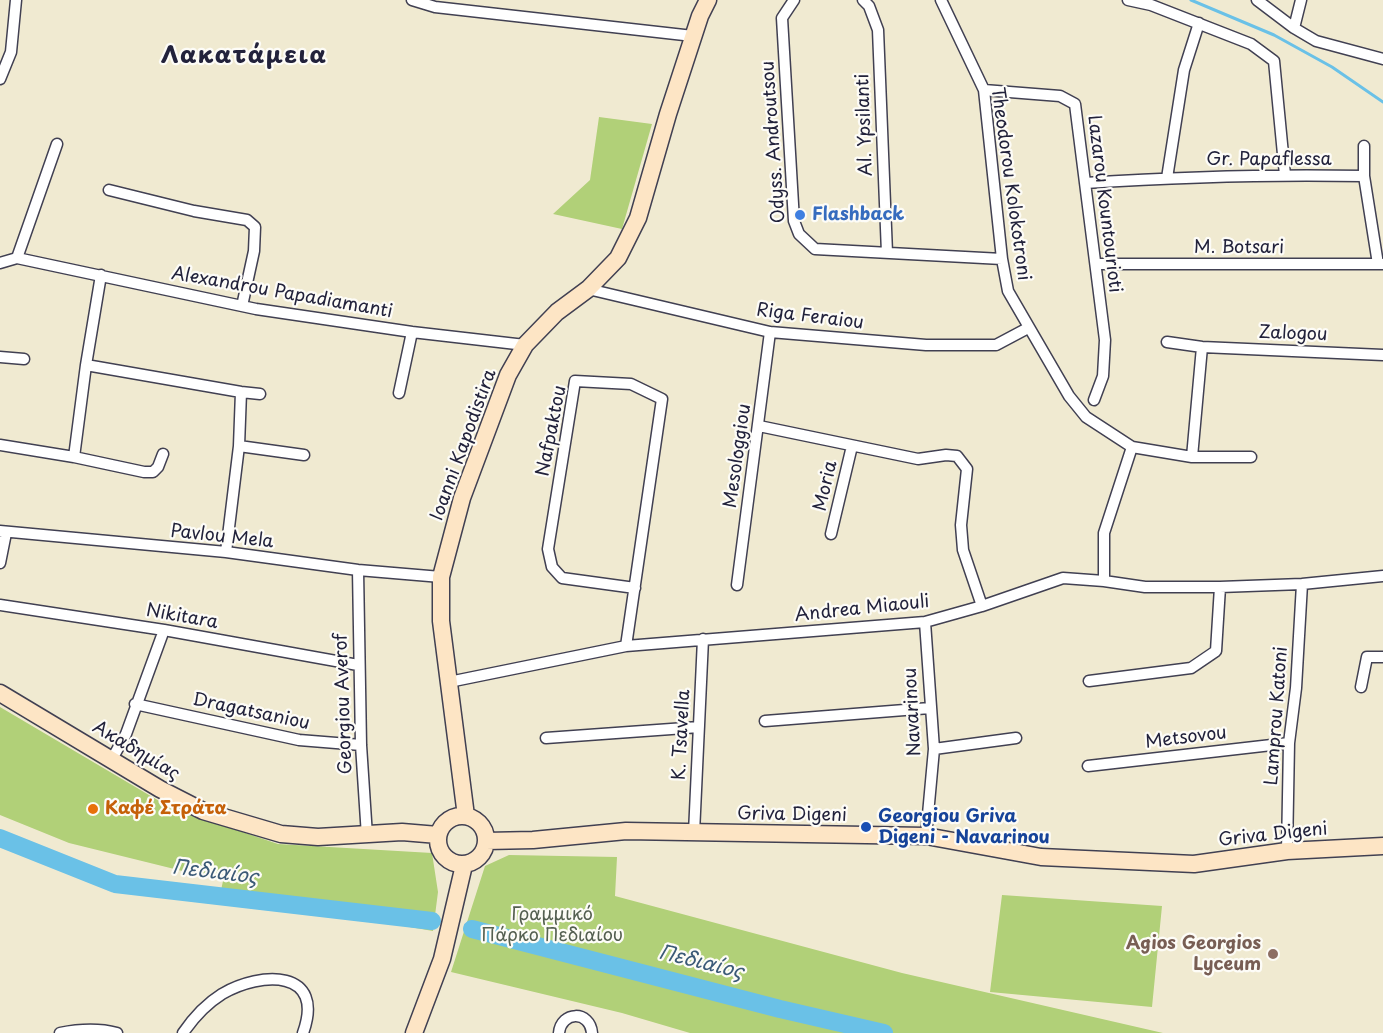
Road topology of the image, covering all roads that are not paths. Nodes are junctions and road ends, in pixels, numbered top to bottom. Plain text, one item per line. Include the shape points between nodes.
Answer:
1 (16, 0) edge
2 (411, 0) edge
3 (708, 0) edge
4 (794, 0) edge
5 (863, 0) edge
6 (940, 0) edge
7 (1128, 0) edge
8 (1257, 0) edge
9 (1301, 0) edge
10 (1199, 23) junction
11 (1294, 28) junction
12 (693, 36) junction
13 (5, 50) edge
14 (1383, 59) edge
15 (0, 79) edge
16 (984, 90) junction
17 (57, 144) dead end
18 (1364, 146) dead end
19 (1285, 175) junction
20 (1364, 176) junction
21 (1167, 178) junction
22 (1085, 183) junction
23 (109, 190) dead end
24 (886, 253) junction
25 (17, 258) junction
26 (1002, 259) junction
27 (0, 263) edge
28 (1096, 264) junction
29 (1381, 264) edge
30 (101, 275) junction
31 (588, 289) junction
32 (242, 306) junction
33 (1028, 328) junction
34 (412, 332) junction
35 (770, 332) junction
36 (1167, 342) dead end
37 (525, 345) junction
38 (1202, 347) junction
39 (1383, 355) edge
40 (0, 357) edge
41 (24, 359) dead end
42 (86, 365) junction
43 (242, 392) junction
44 (260, 393) dead end
45 (399, 393) dead end
46 (1094, 400) dead end
47 (759, 426) junction
48 (0, 445) edge
49 (240, 446) junction
50 (852, 446) junction
51 (1132, 447) junction
52 (163, 454) dead end
53 (304, 455) dead end
54 (74, 457) junction
55 (1192, 457) junction
56 (1251, 457) dead end
57 (3, 532) edge
58 (831, 534) dead end
59 (226, 552) junction
60 (0, 562) edge
61 (358, 570) junction
62 (1383, 576) edge
63 (441, 577) junction
64 (1104, 580) junction
65 (1302, 584) junction
66 (737, 585) dead end
67 (1220, 587) junction
68 (635, 588) junction
69 (0, 605) edge
70 (982, 606) junction
71 (925, 622) junction
72 (164, 630) junction
73 (704, 639) junction
74 (626, 646) junction
75 (1383, 657) edge
76 (358, 665) junction
77 (1089, 681) dead end
78 (450, 682) junction
79 (1361, 687) dead end
80 (0, 693) edge
81 (135, 704) junction
82 (930, 708) junction
83 (765, 721) dead end
84 (699, 728) junction
85 (546, 738) dead end
86 (1016, 738) dead end
87 (1289, 743) junction
88 (361, 746) junction
89 (934, 749) junction
90 (112, 759) junction
91 (1088, 766) dead end
92 (466, 816) junction
93 (694, 833) junction
94 (438, 835) junction
95 (367, 836) junction
96 (926, 836) junction
97 (486, 841) junction
98 (1383, 846) edge
99 (1287, 851) junction
100 (464, 865) junction
101 (60, 1033) edge
102 (117, 1033) edge
103 (183, 1033) edge
104 (303, 1033) edge
105 (414, 1033) edge
106 (559, 1033) edge
107 (592, 1033) edge

1 - 13 street
2 - 12 street via 435,7
3 - 12 street, Ioanni Kapodistira
4 - 24 street, Odyss. Androutsou via 782,18 794,221 815,249
5 - 24 street, Al. Ypsilanti via 878,30
6 - 16 street, Theodorou Kolokotroni
7 - 10 street via 1151,4
8 - 11 street
9 - 11 street
10 - 19 street via 1251,44 1274,61
10 - 21 street via 1184,70
11 - 14 street via 1316,41
12 - 31 street, Ioanni Kapodistira via 638,218 618,258
13 - 15 street
16 - 22 street, Lazarou Kountourioti via 1060,96 1075,104
16 - 26 street, Theodorou Kolokotroni
17 - 25 street
18 - 20 street
19 - 20 street, Gr. Papaflessa
19 - 21 street, Gr. Papaflessa
20 - 29 street
21 - 22 street, Gr. Papaflessa
22 - 28 street, Lazarou Kountourioti
23 - 32 street via 247,220 255,227 254,251
24 - 26 street, Odyss. Androutsou
25 - 27 street, Alexandrou Papadiamanti
25 - 30 street, Alexandrou Papadiamanti
26 - 33 street, Theodorou Kolokotroni via 1008,291
28 - 29 street, M. Botsari
28 - 46 street, Lazarou Kountourioti via 1105,340 1102,376
30 - 32 street, Alexandrou Papadiamanti
30 - 42 street
31 - 35 street, Riga Feraiou
31 - 37 street, Ioanni Kapodistira
32 - 34 street, Alexandrou Papadiamanti
33 - 35 street, Riga Feraiou via 996,345 926,345
33 - 51 street, Theodorou Kolokotroni via 1086,417
34 - 37 street, Alexandrou Papadiamanti
34 - 45 street
35 - 47 street, Mesologgiou
36 - 38 street, Zalogou
37 - 63 street, Ioanni Kapodistira via 508,375 462,498
38 - 39 street, Zalogou
38 - 55 street
40 - 41 street
42 - 43 street
42 - 54 street
43 - 44 street
43 - 49 street
47 - 50 street
47 - 66 street, Mesologgiou
48 - 54 street
49 - 53 street
49 - 59 street
50 - 58 street, Moria
50 - 70 street via 918,459 957,456 966,469 963,550
51 - 55 street
51 - 64 street via 1104,533
52 - 54 street via 153,472
55 - 56 street
57 - 59 street, Pavlou Mela
57 - 60 street
59 - 61 street, Pavlou Mela
61 - 63 street, Pavlou Mela
61 - 76 street, Georgiou Averof
62 - 65 street, Andrea Miaouli
63 - 78 street, Ioanni Kapodistira via 441,621
64 - 67 street, Andrea Miaouli via 1144,587
64 - 70 street, Andrea Miaouli via 1063,578
65 - 67 street, Andrea Miaouli
65 - 87 street, Lamprou Katoni
67 - 77 street via 1216,651 1191,668
68 - 68 street, Nafpaktou via 662,399 631,384 575,381 548,549 552,567 562,578
68 - 74 street, Nafpaktou
69 - 72 street, Nikitara
70 - 71 street, Andrea Miaouli
71 - 73 street, Andrea Miaouli
71 - 82 street, Navarinou
72 - 76 street, Nikitara
72 - 81 street
73 - 74 street, Andrea Miaouli
73 - 84 street, K. Tsavella
74 - 78 street, Andrea Miaouli
75 - 79 street via 1367,657
76 - 88 street, Georgiou Averof
78 - 92 street, Ioanni Kapodistira
80 - 90 street, Ακαδημίας
81 - 88 street, Dragatsaniou via 299,740
81 - 90 street via 126,734
82 - 83 street
82 - 89 street, Navarinou
84 - 85 street
84 - 93 street, K. Tsavella
86 - 89 street
87 - 91 street, Metsovou
87 - 99 street, Lamprou Katoni
88 - 95 street, Georgiou Averof
89 - 96 street, Navarinou
90 - 95 street, Ακαδημίας via 203,811 238,823 281,834
92 - 94 street via 451,818
92 - 97 street via 484,830
93 - 96 street, Griva Digeni
93 - 97 street, Griva Digeni via 626,831
94 - 95 street, Ακαδημίας via 402,832
94 - 100 street via 442,855 450,862
96 - 99 street, Griva Digeni via 1041,857 1194,864
97 - 100 street via 479,858
98 - 99 street, Griva Digeni
100 - 105 street via 442,959
101 - 102 street via 84,1029
103 - 104 street via 207,1004 224,993 245,983 266,980 294,984 307,996
106 - 107 street via 562,1022 576,1015 590,1023

